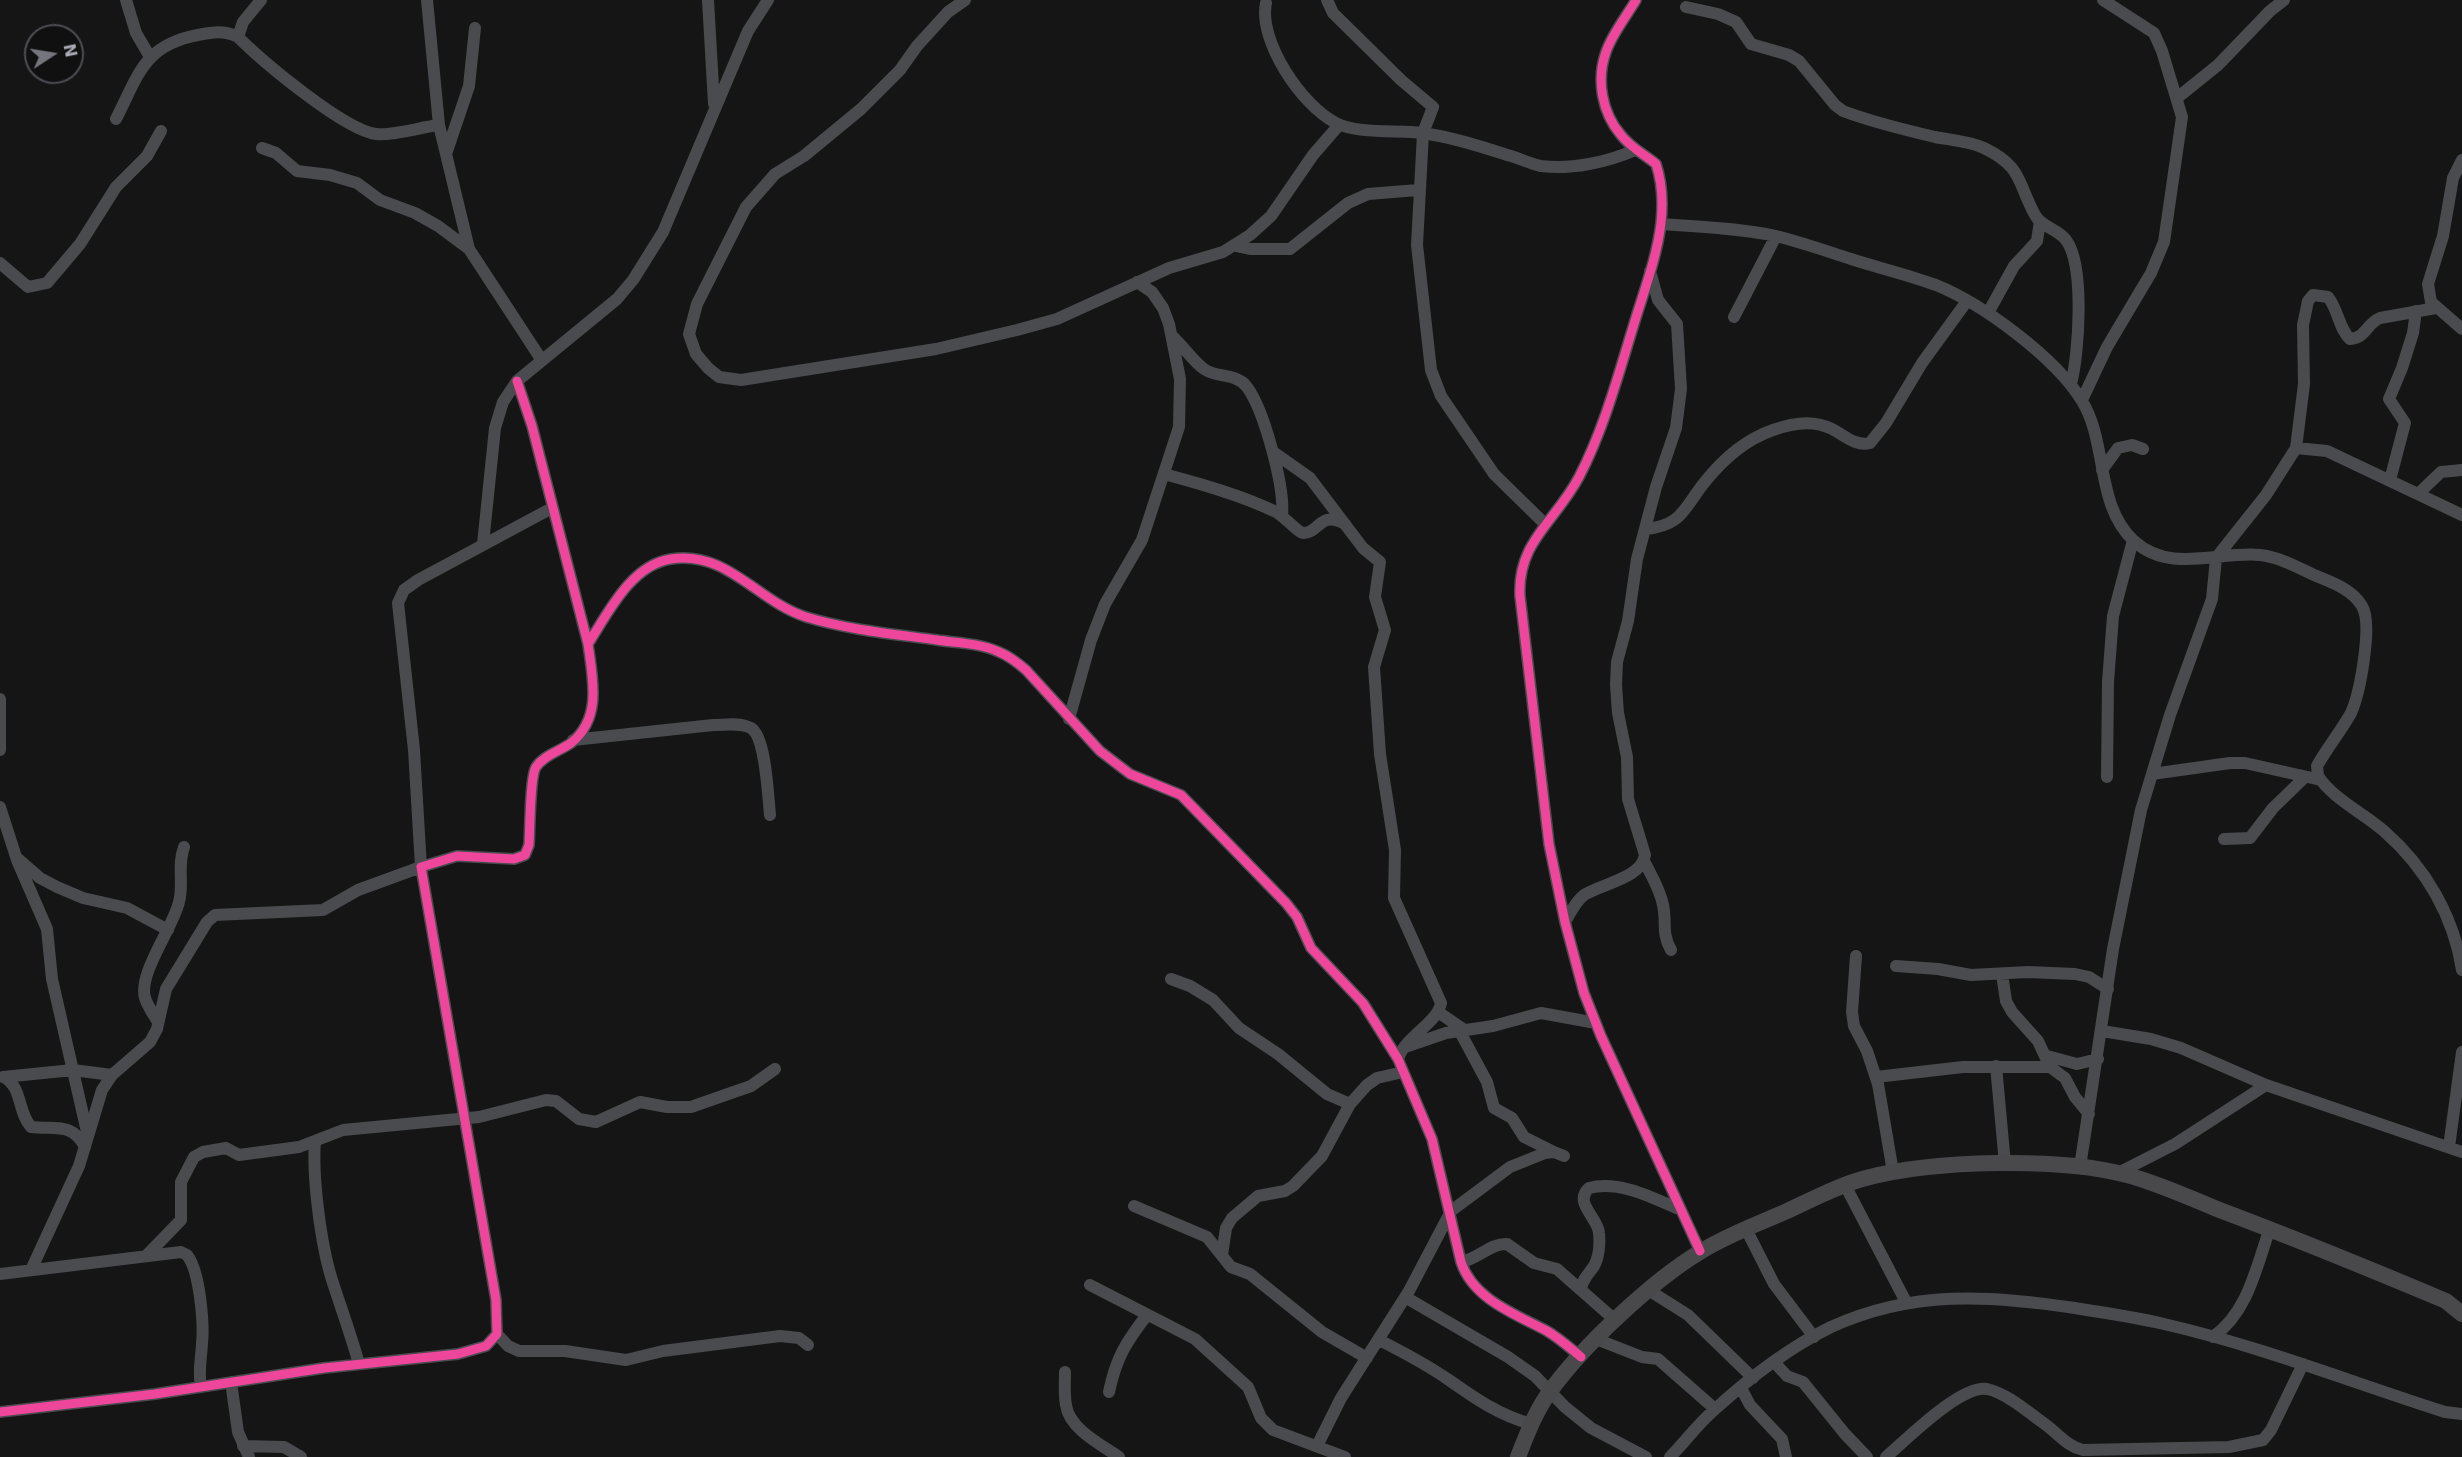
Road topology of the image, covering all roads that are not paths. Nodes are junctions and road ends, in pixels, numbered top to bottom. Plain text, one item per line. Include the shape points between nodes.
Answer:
1 (126, 0) edge
2 (261, 0) edge
3 (427, 0) edge
4 (708, 0) edge
5 (768, 0) edge
6 (965, 0) edge
7 (1327, 0) edge
8 (1636, 0) edge
9 (2103, 0) edge
10 (2284, 0) edge
11 (1266, 3) dead end
12 (1686, 7) dead end
13 (475, 28) dead end
14 (238, 37) junction
15 (150, 57) junction
16 (2177, 98) junction
17 (714, 105) junction
18 (116, 119) dead end
19 (439, 125) junction
20 (1340, 125) junction
21 (161, 131) dead end
22 (1423, 133) junction
23 (262, 148) dead end
24 (1635, 150) junction
25 (446, 155) junction
26 (2462, 160) edge
27 (1418, 190) junction
28 (2040, 221) junction
29 (1661, 224) junction
30 (1776, 236) junction
31 (1236, 246) junction
32 (468, 249) junction
33 (0, 262) edge
34 (1650, 271) junction
35 (1137, 282) junction
36 (1967, 301) junction
37 (2436, 308) junction
38 (2416, 311) junction
39 (1988, 313) junction
40 (1734, 317) dead end
41 (2462, 329) edge
42 (1172, 336) junction
43 (541, 359) junction
44 (517, 381) junction
45 (2072, 384) junction
46 (2082, 399) junction
47 (2296, 448) junction
48 (2143, 449) dead end
49 (1273, 452) junction
50 (2461, 467) edge
51 (2102, 470) junction
52 (1164, 474) junction
53 (2390, 480) junction
54 (2418, 494) junction
55 (552, 508) junction
56 (2462, 515) edge
57 (1282, 516) junction
58 (1345, 524) junction
59 (1545, 524) junction
60 (1646, 529) junction
61 (2133, 540) junction
62 (483, 544) junction
63 (2216, 558) junction
64 (588, 644) junction
65 (0, 699) edge
66 (1069, 719) junction
67 (573, 741) junction
68 (0, 750) edge
69 (2152, 774) junction
70 (2107, 777) dead end
71 (2305, 777) junction
72 (2321, 780) junction
73 (0, 807) edge
74 (770, 815) dead end
75 (2224, 839) dead end
76 (184, 847) dead end
77 (16, 857) junction
78 (1644, 861) junction
79 (421, 867) junction
80 (1565, 922) junction
81 (2458, 925) edge
82 (168, 930) junction
83 (1671, 950) dead end
84 (1856, 956) dead end
85 (1896, 966) dead end
86 (2462, 970) edge
87 (2002, 974) junction
88 (1171, 979) dead end
89 (2108, 989) junction
90 (1438, 1012) junction
91 (158, 1022) junction
92 (1596, 1023) junction
93 (1461, 1029) junction
94 (2102, 1030) junction
95 (2462, 1052) edge
96 (1400, 1054) junction
97 (2098, 1059) junction
98 (2049, 1061) junction
99 (1996, 1066) junction
100 (775, 1069) dead end
101 (73, 1070) junction
102 (1403, 1072) junction
103 (112, 1075) junction
104 (2, 1077) edge
105 (1876, 1077) junction
106 (2266, 1085) junction
107 (1350, 1104) junction
108 (2089, 1114) junction
109 (466, 1118) junction
110 (315, 1141) junction
111 (87, 1142) junction
112 (2449, 1147) junction
113 (2462, 1152) edge
114 (2005, 1164) junction
115 (2080, 1167) junction
116 (1893, 1172) junction
117 (2118, 1173) junction
118 (1845, 1185) junction
119 (1134, 1206) dead end
120 (1681, 1210) junction
121 (1451, 1211) junction
122 (2270, 1228) junction
123 (1746, 1229) junction
124 (1700, 1251) junction
125 (1222, 1255) junction
126 (146, 1256) junction
127 (1461, 1262) junction
128 (31, 1270) junction
129 (0, 1274) edge
130 (1090, 1285) dead end
131 (1581, 1290) junction
132 (1650, 1291) junction
133 (1405, 1298) junction
134 (1906, 1302) junction
135 (2461, 1309) edge
136 (1147, 1315) junction
137 (1616, 1320) junction
138 (497, 1334) junction
139 (1814, 1337) junction
140 (2213, 1337) junction
141 (1596, 1339) junction
142 (1379, 1340) junction
143 (808, 1345) dead end
144 (1581, 1357) junction
145 (1367, 1358) junction
146 (1774, 1362) junction
147 (358, 1364) junction
148 (2303, 1364) junction
149 (1065, 1372) dead end
150 (1753, 1378) junction
151 (231, 1382) junction
152 (201, 1387) junction
153 (1741, 1388) junction
154 (1550, 1391) junction
155 (1109, 1392) dead end
156 (1715, 1409) junction
157 (0, 1412) edge
158 (2462, 1414) edge
159 (1531, 1424) junction
160 (1317, 1446) junction
161 (246, 1452) edge
162 (2227, 1452) edge
163 (2131, 1454) edge
164 (301, 1457) edge
165 (1119, 1457) edge
166 (1345, 1457) edge
167 (1518, 1457) edge
168 (1646, 1457) edge
169 (1670, 1457) edge
170 (1786, 1457) edge
171 (1867, 1457) edge
172 (1886, 1457) edge

1 - 15 street via 136,33
2 - 14 street via 243,22
3 - 19 street
4 - 17 street
5 - 17 street via 748,31
6 - 35 street via 948,12 861,110 776,174 746,207 697,304 689,334 696,354 719,377 741,380 936,349 1057,319
7 - 22 street via 1333,13 1401,80 1433,105
8 - 24 street via 1606,53 1601,91 1612,123
9 - 16 street via 2154,33
10 - 16 street via 2218,65
11 - 20 street via 1263,18 1277,58 1325,117
12 - 28 street via 1736,22 1751,44 1799,61 1843,111 1966,142 1997,156 2020,177
13 - 25 street via 470,86
14 - 15 street via 219,31 179,38
14 - 19 street via 287,80 365,132 384,134
15 - 18 street
16 - 46 street via 2181,136 2164,242
17 - 43 street via 663,232 633,280 617,300
19 - 25 street
20 - 22 street
20 - 31 street via 1313,155 1271,216
21 - 33 street via 147,156 116,187 80,244 47,283 28,287
22 - 24 street via 1542,166 1591,163
22 - 27 street
23 - 32 street via 276,153 297,171 357,183 380,200 430,222
24 - 29 street via 1656,164
25 - 32 street
26 - 37 street via 2453,178 2443,236 2428,284
27 - 31 street via 1368,194 1348,203 1290,249
27 - 59 street via 1419,268 1435,383 1494,474
28 - 39 street via 2034,247 2014,266
28 - 45 street via 2067,241 2073,257 2079,323
29 - 30 street
29 - 34 street
30 - 36 street via 1936,286
30 - 40 street
31 - 35 street
32 - 43 street
34 - 59 street via 1594,446 1577,480
34 - 60 street via 1658,300 1677,324 1681,389 1676,428
35 - 42 street via 1152,292 1163,308
36 - 39 street
36 - 60 street via 1870,443 1859,444 1831,428 1808,423 1773,430 1731,453 1682,516 1669,524
37 - 38 street
37 - 41 street
38 - 47 street via 2374,320 2361,337 2350,339 2335,305 2328,297 2313,295 2303,325 2304,384
38 - 53 street via 2402,368 2389,396 2405,423
39 - 45 street
42 - 49 street via 1205,370 1234,378 1246,386
42 - 52 street via 1181,410
43 - 44 street
44 - 55 street
44 - 62 street via 498,412
45 - 46 street
46 - 51 street via 2096,435
47 - 53 street via 2327,451
47 - 63 street via 2266,495
48 - 51 street via 2132,445 2118,448
49 - 57 street
49 - 58 street via 1310,478
50 - 54 street via 2441,472
51 - 61 street via 2114,509
52 - 57 street via 1209,486
52 - 66 street via 1142,540 1105,604 1091,640
53 - 54 street
54 - 56 street
55 - 62 street
55 - 64 street
57 - 58 street via 1304,533 1328,520
58 - 90 street via 1363,548 1380,562 1375,597 1385,630 1374,667 1380,754 1395,850 1394,898 1439,995
59 - 80 street via 1522,562 1520,596 1542,791
60 - 78 street via 1620,647 1616,685 1627,757 1629,811 1644,849
61 - 63 street via 2162,558
61 - 70 street via 2112,625
62 - 79 street via 418,580 404,591 398,603 414,750
63 - 69 street via 2212,599
63 - 72 street via 2273,558 2339,586 2362,605 2367,624 2355,702 2317,766
64 - 66 street via 622,592 640,575 670,559 695,558 724,568 804,616 999,652 1026,670
64 - 67 street via 593,679 591,718
65 - 68 street
66 - 96 street via 1120,767 1181,795 1220,832 1286,903 1311,948 1363,1003
67 - 74 street via 713,725 753,729 764,762
67 - 79 street via 542,760 533,772 529,850 525,855 514,859 457,856
69 - 71 street via 2230,763
69 - 89 street via 2139,820
71 - 72 street
71 - 75 street via 2273,808 2250,838
72 - 81 street via 2386,832
73 - 77 street
76 - 82 street via 180,901
77 - 82 street via 57,887 83,898 127,908
77 - 101 street via 47,929 52,979
78 - 80 street via 1626,876 1584,895
78 - 83 street via 1660,894 1664,934
79 - 91 street via 358,890 323,910 214,915 172,979
79 - 109 street
80 - 92 street
81 - 86 street
82 - 91 street via 144,990
84 - 105 street via 1851,1012
85 - 87 street via 1971,975
87 - 89 street via 2075,974 2089,976
87 - 98 street via 2006,1001
88 - 107 street via 1213,1000 1239,1028 1327,1094
89 - 94 street
90 - 93 street
90 - 96 street
91 - 103 street via 150,1042
92 - 93 street via 1541,1013 1493,1026
92 - 120 street
93 - 96 street
93 - 121 street via 1487,1082 1494,1108 1512,1118 1524,1137 1559,1154 1510,1167
94 - 97 street
94 - 106 street via 2181,1048
95 - 112 street
96 - 102 street
97 - 98 street via 2077,1064
97 - 108 street
98 - 99 street
98 - 108 street via 2065,1077
99 - 105 street
99 - 114 street
100 - 109 street via 750,1086 691,1107 640,1102 605,1119 587,1122 556,1101 546,1100
101 - 103 street
101 - 104 street
101 - 111 street
102 - 107 street via 1377,1078
102 - 121 street via 1425,1118
103 - 111 street via 99,1097
104 - 111 street via 15,1086 22,1114 32,1127 68,1128
105 - 116 street
106 - 112 street
106 - 117 street via 2175,1144
107 - 125 street via 1323,1156 1293,1186 1258,1196 1232,1218 1226,1228
108 - 115 street
109 - 110 street via 343,1130
109 - 138 street via 496,1300
110 - 126 street via 299,1147 239,1155 226,1148 194,1157 181,1182 181,1220
110 - 147 street via 323,1238
111 - 128 street
112 - 113 street
114 - 115 street
114 - 116 street
115 - 117 street
116 - 118 street
117 - 122 street
118 - 123 street
118 - 134 street
119 - 125 street via 1207,1237
120 - 124 street
120 - 131 street via 1631,1191 1610,1186 1589,1188 1583,1203 1598,1224 1599,1244 1596,1262
121 - 127 street
121 - 133 street
122 - 135 street
122 - 140 street via 2236,1317
123 - 124 street
123 - 139 street via 1774,1284
124 - 132 street
125 - 145 street via 1235,1270 1250,1274 1322,1332
126 - 128 street
126 - 152 street via 181,1252 191,1260 201,1322
127 - 131 street via 1507,1244 1528,1260 1557,1269
127 - 144 street via 1468,1278 1499,1306 1549,1332
128 - 129 street
130 - 136 street
131 - 137 street
132 - 137 street
132 - 150 street via 1688,1315
133 - 142 street
133 - 154 street via 1508,1357
134 - 139 street via 1856,1317
134 - 140 street via 1965,1297 2016,1300 2153,1321
136 - 155 street via 1123,1346 1114,1365
136 - 160 street via 1206,1348 1216,1362 1248,1387 1261,1418 1273,1430
137 - 141 street
138 - 143 street via 519,1351 565,1351 626,1360 663,1351 780,1336 799,1338
138 - 147 street via 476,1350
139 - 146 street
140 - 148 street
141 - 144 street
141 - 156 street via 1642,1357 1658,1359
142 - 145 street
142 - 159 street via 1436,1372 1481,1404
144 - 154 street
145 - 160 street via 1327,1422
146 - 150 street
146 - 171 street via 1787,1376 1803,1382
147 - 151 street
148 - 158 street
148 - 162 street via 2263,1440
149 - 165 street via 1068,1414 1093,1440
150 - 153 street
151 - 152 street
151 - 161 street via 238,1432
152 - 157 street
153 - 156 street
153 - 170 street via 1750,1404 1782,1439
154 - 159 street
154 - 168 street via 1601,1435
156 - 169 street
159 - 167 street
160 - 166 street
161 - 164 street via 284,1447
162 - 163 street
163 - 172 street via 2075,1448 2019,1406 1990,1390 1980,1389 1961,1396

